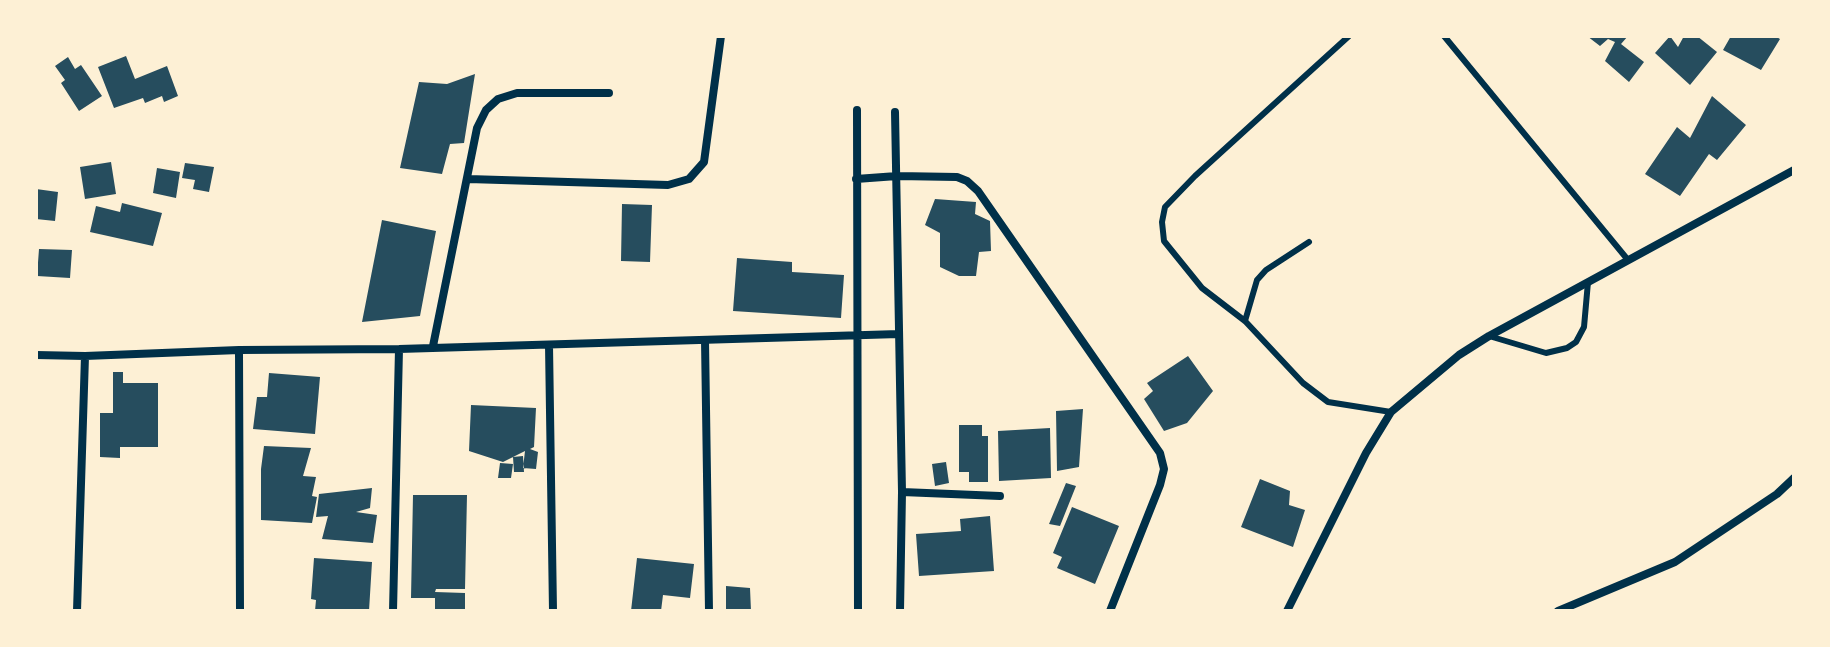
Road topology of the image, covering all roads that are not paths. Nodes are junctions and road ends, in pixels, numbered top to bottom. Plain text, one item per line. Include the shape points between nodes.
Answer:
1 (721, 36) edge
2 (1349, 36) edge
3 (1444, 36) edge
4 (609, 93) dead end
5 (857, 110) dead end
6 (895, 112) dead end
7 (1794, 170) edge
8 (897, 176) junction
9 (468, 179) junction
10 (856, 179) junction
11 (1309, 242) dead end
12 (1628, 260) junction
13 (1588, 282) junction
14 (1245, 321) junction
15 (899, 334) junction
16 (857, 336) junction
17 (1489, 336) junction
18 (705, 340) junction
19 (549, 345) junction
20 (433, 346) junction
21 (399, 349) junction
22 (239, 350) junction
23 (36, 355) edge
24 (85, 356) junction
25 (1391, 412) junction
26 (1794, 478) edge
27 (902, 492) junction
28 (1000, 496) dead end
29 (77, 611) edge
30 (240, 611) edge
31 (393, 611) edge
32 (553, 611) edge
33 (709, 611) edge
34 (858, 611) edge
35 (900, 611) edge
36 (1110, 611) edge
37 (1287, 611) edge
38 (1558, 611) edge

1 - 9 street via 704,162 689,179 668,185
2 - 14 lane via 1165,207 1164,241 1202,288
3 - 12 lane
4 - 9 street via 517,93 498,99 477,128
5 - 10 street
6 - 8 street
7 - 12 street
8 - 10 street
8 - 15 street
8 - 36 street via 957,177 978,191 1160,453 1160,485
9 - 20 street
10 - 16 street
11 - 14 lane via 1257,280
12 - 13 street
13 - 17 street
13 - 17 lane via 1584,327 1567,348 1546,353
14 - 25 lane via 1328,402
15 - 16 street
15 - 27 street
16 - 18 street
16 - 34 street
17 - 25 street
18 - 19 street
18 - 33 street
19 - 20 street
19 - 32 street
20 - 21 street
21 - 22 street
21 - 31 street
22 - 24 street
22 - 30 street
23 - 24 street
24 - 29 street
25 - 37 street
26 - 38 street via 1675,562
27 - 28 street
27 - 35 street

